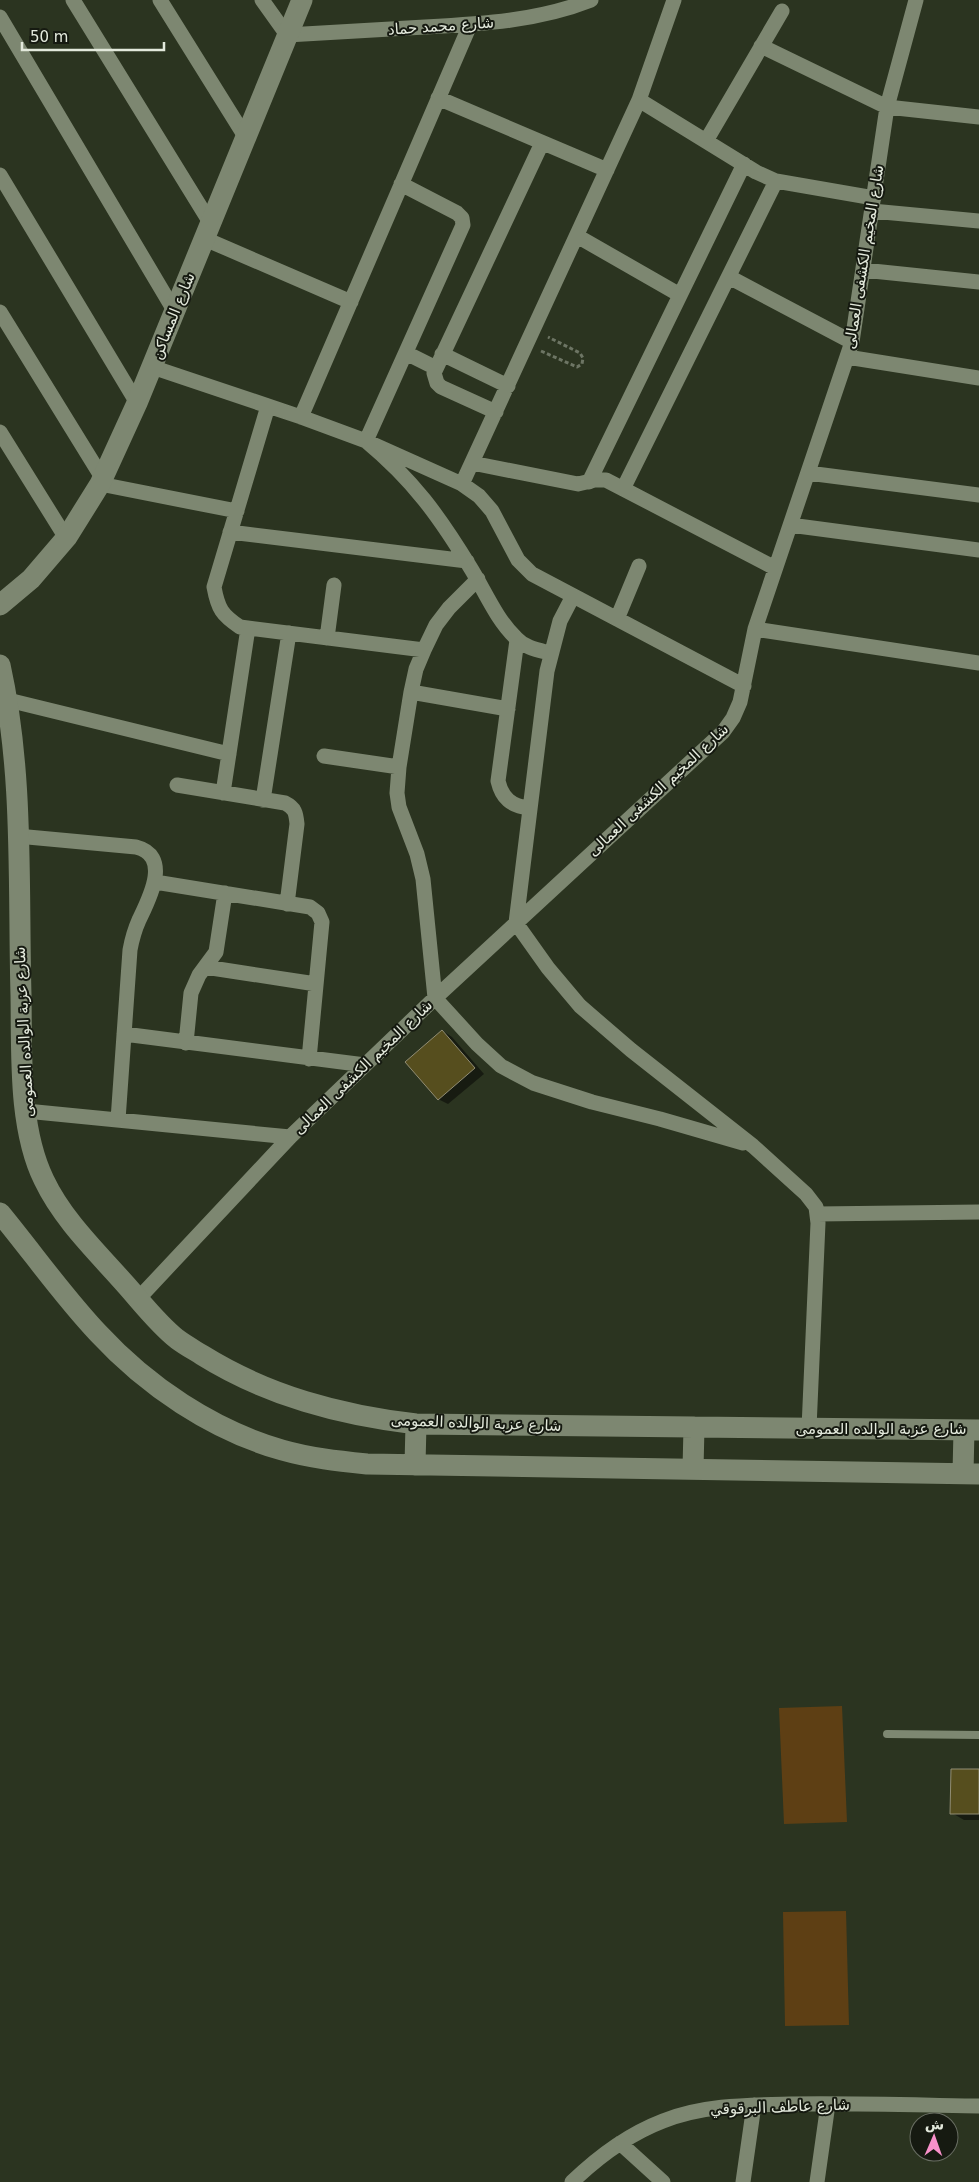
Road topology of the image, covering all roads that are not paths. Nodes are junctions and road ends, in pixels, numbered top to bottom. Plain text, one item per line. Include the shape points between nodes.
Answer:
1 (73, 0) edge
2 (160, 0) edge
3 (262, 0) edge
4 (302, 0) edge
5 (591, 0) edge
6 (674, 0) edge
7 (916, 0) edge
8 (782, 11) dead end
9 (0, 17) edge
10 (470, 24) junction
11 (287, 35) junction
12 (762, 46) junction
13 (438, 98) junction
14 (639, 100) junction
15 (887, 107) junction
16 (979, 117) edge
17 (246, 138) junction
18 (706, 141) junction
19 (542, 143) junction
20 (744, 164) junction
21 (606, 170) junction
22 (0, 175) edge
23 (776, 181) junction
24 (401, 184) junction
25 (873, 205) junction
26 (979, 221) edge
27 (208, 232) junction
28 (577, 236) junction
29 (863, 270) junction
30 (728, 277) junction
31 (979, 282) edge
32 (680, 295) junction
33 (351, 302) junction
34 (0, 312) edge
35 (175, 312) junction
36 (850, 350) junction
37 (406, 353) junction
38 (442, 354) junction
39 (152, 367) junction
40 (436, 368) junction
41 (979, 378) edge
42 (508, 386) junction
43 (137, 403) junction
44 (268, 406) junction
45 (496, 412) junction
46 (301, 417) junction
47 (0, 432) edge
48 (366, 441) junction
49 (472, 463) junction
50 (808, 473) junction
51 (102, 482) junction
52 (589, 482) junction
53 (462, 484) junction
54 (623, 489) junction
55 (979, 495) edge
56 (237, 511) junction
57 (790, 525) junction
58 (230, 532) junction
59 (66, 538) junction
60 (979, 550) edge
61 (467, 561) junction
62 (639, 566) dead end
63 (775, 568) junction
64 (478, 579) junction
65 (334, 584) dead end
66 (573, 596) junction
67 (0, 605) edge
68 (617, 619) junction
69 (248, 628) junction
70 (755, 629) junction
71 (289, 633) junction
72 (326, 638) junction
73 (517, 640) junction
74 (424, 650) junction
75 (550, 653) junction
76 (979, 663) edge
77 (0, 665) edge
78 (744, 686) junction
79 (411, 692) junction
80 (8, 700) junction
81 (508, 708) junction
82 (229, 754) junction
83 (324, 756) dead end
84 (8, 764) edge
85 (399, 767) junction
86 (176, 785) dead end
87 (223, 793) junction
88 (262, 800) junction
89 (529, 808) junction
90 (12, 843) edge
91 (155, 882) junction
92 (225, 893) junction
93 (287, 904) junction
94 (516, 923) junction
95 (205, 968) junction
96 (316, 984) junction
97 (435, 998) junction
98 (124, 1034) junction
99 (186, 1042) junction
100 (309, 1059) junction
101 (365, 1065) junction
102 (26, 1110) junction
103 (118, 1120) junction
104 (290, 1137) junction
105 (753, 1146) junction
106 (979, 1212) edge
107 (0, 1213) edge
108 (817, 1214) junction
109 (138, 1299) junction
110 (416, 1424) junction
111 (694, 1427) junction
112 (808, 1428) junction
113 (971, 1430) edge
114 (415, 1465) junction
115 (693, 1469) junction
116 (971, 1473) edge
117 (887, 1734) dead end
118 (979, 1735) edge
119 (828, 2104) junction
120 (754, 2105) junction
121 (979, 2106) edge
122 (620, 2143) junction
123 (572, 2182) edge
124 (663, 2182) edge
125 (743, 2182) edge
126 (817, 2182) edge

1 - 27 street
2 - 17 street
3 - 11 street
4 - 11 street, شارع المساكن
5 - 10 street, شارع محمد حماد via 521,20
6 - 14 street
7 - 15 street, شارع المخيم الكشفى العمالى
8 - 12 street
9 - 35 street
10 - 11 street, شارع محمد حماد
10 - 13 street
11 - 17 street, شارع المساكن
12 - 15 street
12 - 18 street
13 - 19 street
13 - 24 street
14 - 18 street
14 - 21 street
15 - 16 street
15 - 25 street, شارع المخيم الكشفى العمالى
17 - 27 street, شارع المساكن
18 - 20 street
19 - 21 street
19 - 38 street
20 - 23 street
20 - 32 street
21 - 28 street
22 - 43 street
23 - 25 street
23 - 30 street
24 - 33 street
24 - 37 street via 457,213 463,225
25 - 26 street
25 - 29 street, شارع المخيم الكشفى العمالى
27 - 33 street
27 - 35 street, شارع المساكن
28 - 32 street
28 - 42 street
29 - 31 street
29 - 36 street, شارع المخيم الكشفى العمالى
30 - 36 street
30 - 54 street
32 - 52 street
33 - 46 street
34 - 51 street
35 - 39 street, شارع المساكن
36 - 41 street
36 - 50 street, شارع المخيم الكشفى العمالى
37 - 40 street
37 - 48 street
38 - 40 street
38 - 42 street
39 - 43 street, شارع المساكن
39 - 44 street
40 - 45 street via 435,378 441,387
42 - 45 street
43 - 51 street, شارع المساكن
44 - 46 street
44 - 56 street
45 - 49 street
46 - 48 street
47 - 59 street
48 - 53 street
48 - 61 street via 395,465 420,493
49 - 52 street via 578,484
49 - 53 street
50 - 55 street
50 - 57 street, شارع المخيم الكشفى العمالى
51 - 56 street
51 - 59 street, شارع المساكن
52 - 54 street via 606,480
53 - 66 street via 492,511 518,560 532,574
54 - 63 street
56 - 58 street
57 - 60 street
57 - 63 street, شارع المخيم الكشفى العمالى
58 - 61 street
58 - 69 street via 214,587 217,604 226,618
59 - 67 street, شارع المساكن via 32,579
61 - 64 street
62 - 68 street
63 - 70 street, شارع المخيم الكشفى العمالى
64 - 73 street
64 - 74 street via 436,624
65 - 72 street
66 - 68 street
66 - 75 street via 560,621
68 - 78 street
69 - 71 street
69 - 82 street
70 - 76 street
70 - 78 street, شارع المخيم الكشفى العمالى
71 - 72 street
71 - 88 street
72 - 74 street
73 - 75 street via 533,649
73 - 81 street
74 - 79 street
75 - 89 street
77 - 80 street, شارع عزبة الوالده العمومى
78 - 94 street, شارع المخيم الكشفى العمالى via 733,718 723,732
79 - 81 street
79 - 85 street
80 - 82 street
80 - 84 street, شارع عزبة الوالده العمومى
81 - 89 street via 498,781 508,801 517,807
82 - 87 street
83 - 85 street
84 - 90 street, شارع عزبة الوالده العمومى
85 - 97 street via 399,807 423,879
86 - 87 street
87 - 88 street
88 - 93 street via 285,804 296,814
89 - 94 street
90 - 91 street via 144,849 154,861
90 - 102 street, شارع عزبة الوالده العمومى
91 - 92 street
91 - 98 street via 130,950
92 - 93 street
92 - 95 street via 219,943
93 - 96 street via 310,907 322,922
94 - 97 street, شارع المخيم الكشفى العمالى
94 - 105 street via 580,1006 630,1050
95 - 96 street
95 - 99 street via 191,993
96 - 100 street
97 - 101 street, شارع المخيم الكشفى العمالى
97 - 105 street via 476,1044 501,1066 533,1083
98 - 99 street
98 - 103 street
99 - 100 street
100 - 101 street
101 - 104 street, شارع المخيم الكشفى العمالى
102 - 103 street
102 - 109 street, شارع عزبة الوالده العمومى via 33,1154 57,1204
103 - 104 street
104 - 109 street, شارع المخيم الكشفى العمالى
105 - 108 street via 806,1194
106 - 108 street
107 - 114 street via 98,1333 164,1392 200,1415 281,1450 367,1464
108 - 112 street
109 - 110 street, شارع عزبة الوالده العمومى via 176,1339 266,1389 365,1418
110 - 111 street, شارع عزبة الوالده العمومى
110 - 114 street
111 - 112 street, شارع عزبة الوالده العمومى
111 - 115 street
112 - 113 street, شارع عزبة الوالده العمومى
113 - 116 street
114 - 115 street
115 - 116 street
117 - 118 lane
119 - 120 street, شارع عاطف البرقوقي
119 - 121 street, شارع عاطف البرقوقي
119 - 126 street
120 - 122 street, شارع عاطف البرقوقي via 684,2114 661,2121
120 - 125 street
122 - 123 street, شارع عاطف البرقوقي
122 - 124 street

